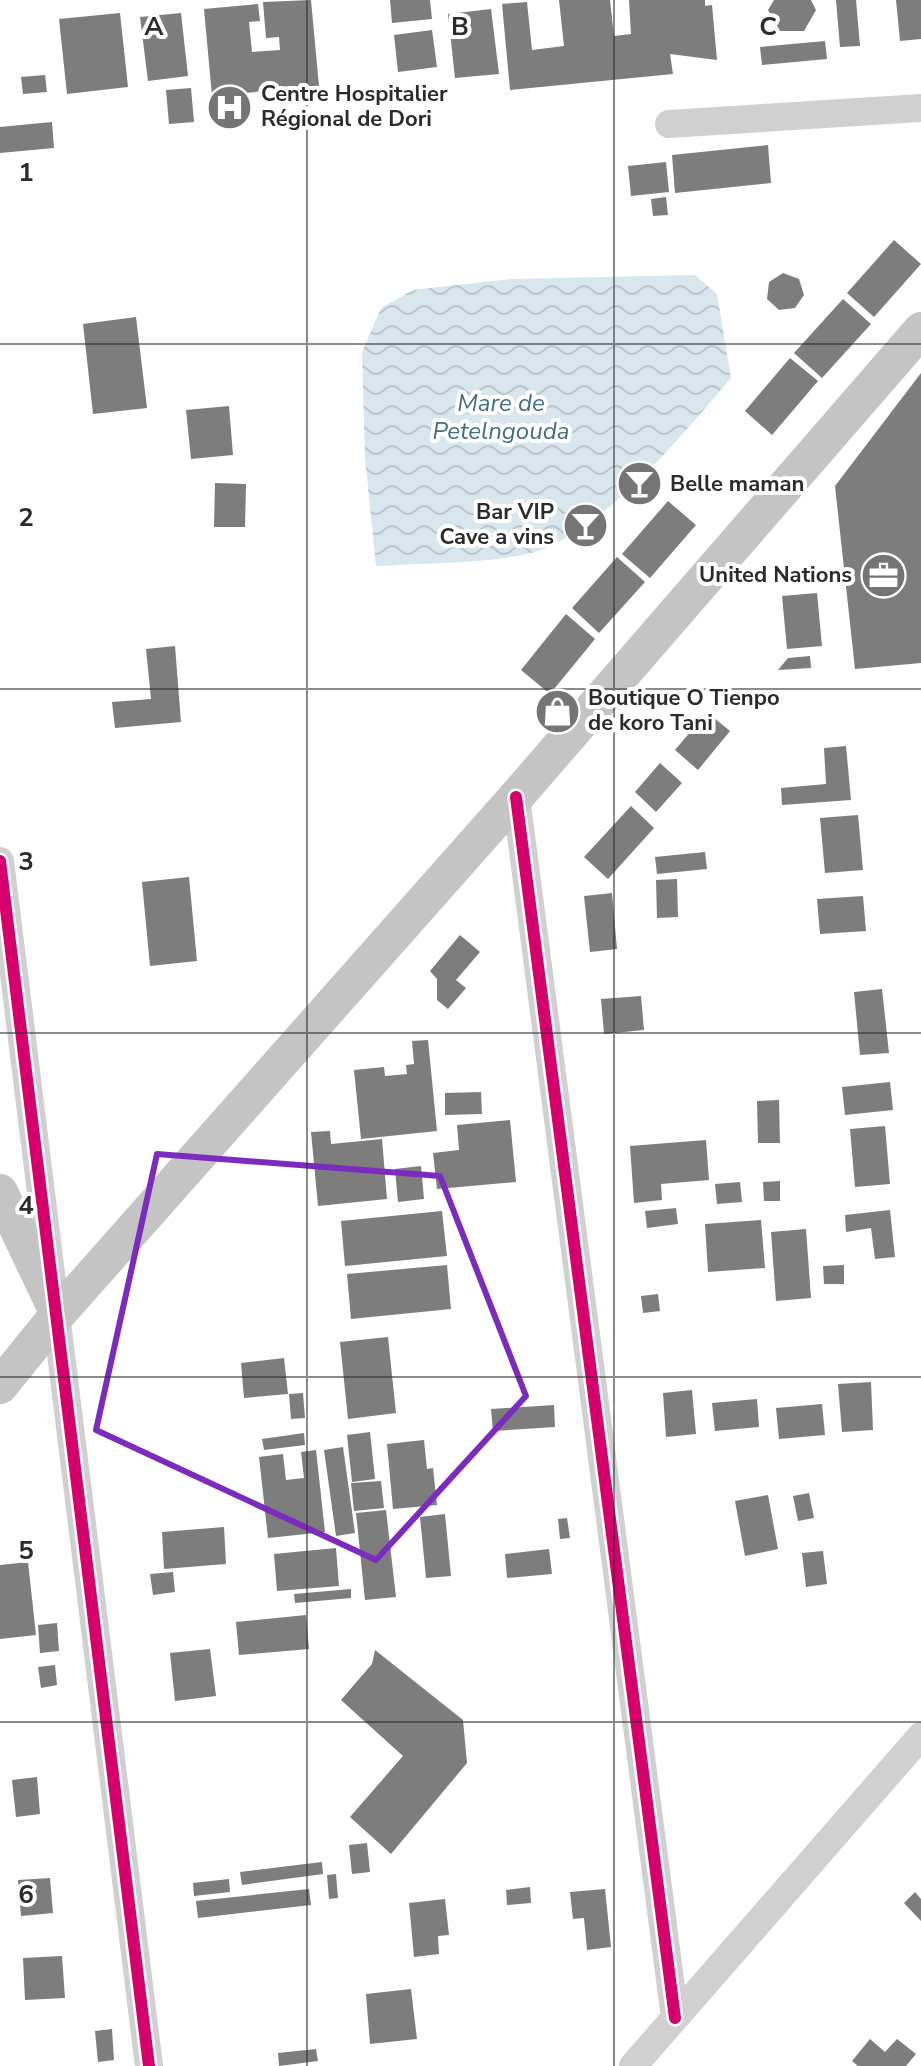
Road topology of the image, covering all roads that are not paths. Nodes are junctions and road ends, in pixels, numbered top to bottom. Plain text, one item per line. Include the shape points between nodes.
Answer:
1 (921, 108) edge
2 (669, 124) dead end
3 (921, 330) edge
4 (516, 797) junction
5 (0, 861) edge
6 (0, 1192) edge
7 (58, 1314) junction
8 (0, 1386) edge
9 (921, 1736) edge
10 (675, 2018) junction
11 (149, 2066) edge
12 (633, 2066) edge

1 - 2 street
3 - 4 main road
4 - 7 main road
4 - 10 street
5 - 7 street
6 - 7 main road
7 - 8 main road
7 - 11 street
9 - 10 street
10 - 12 street

